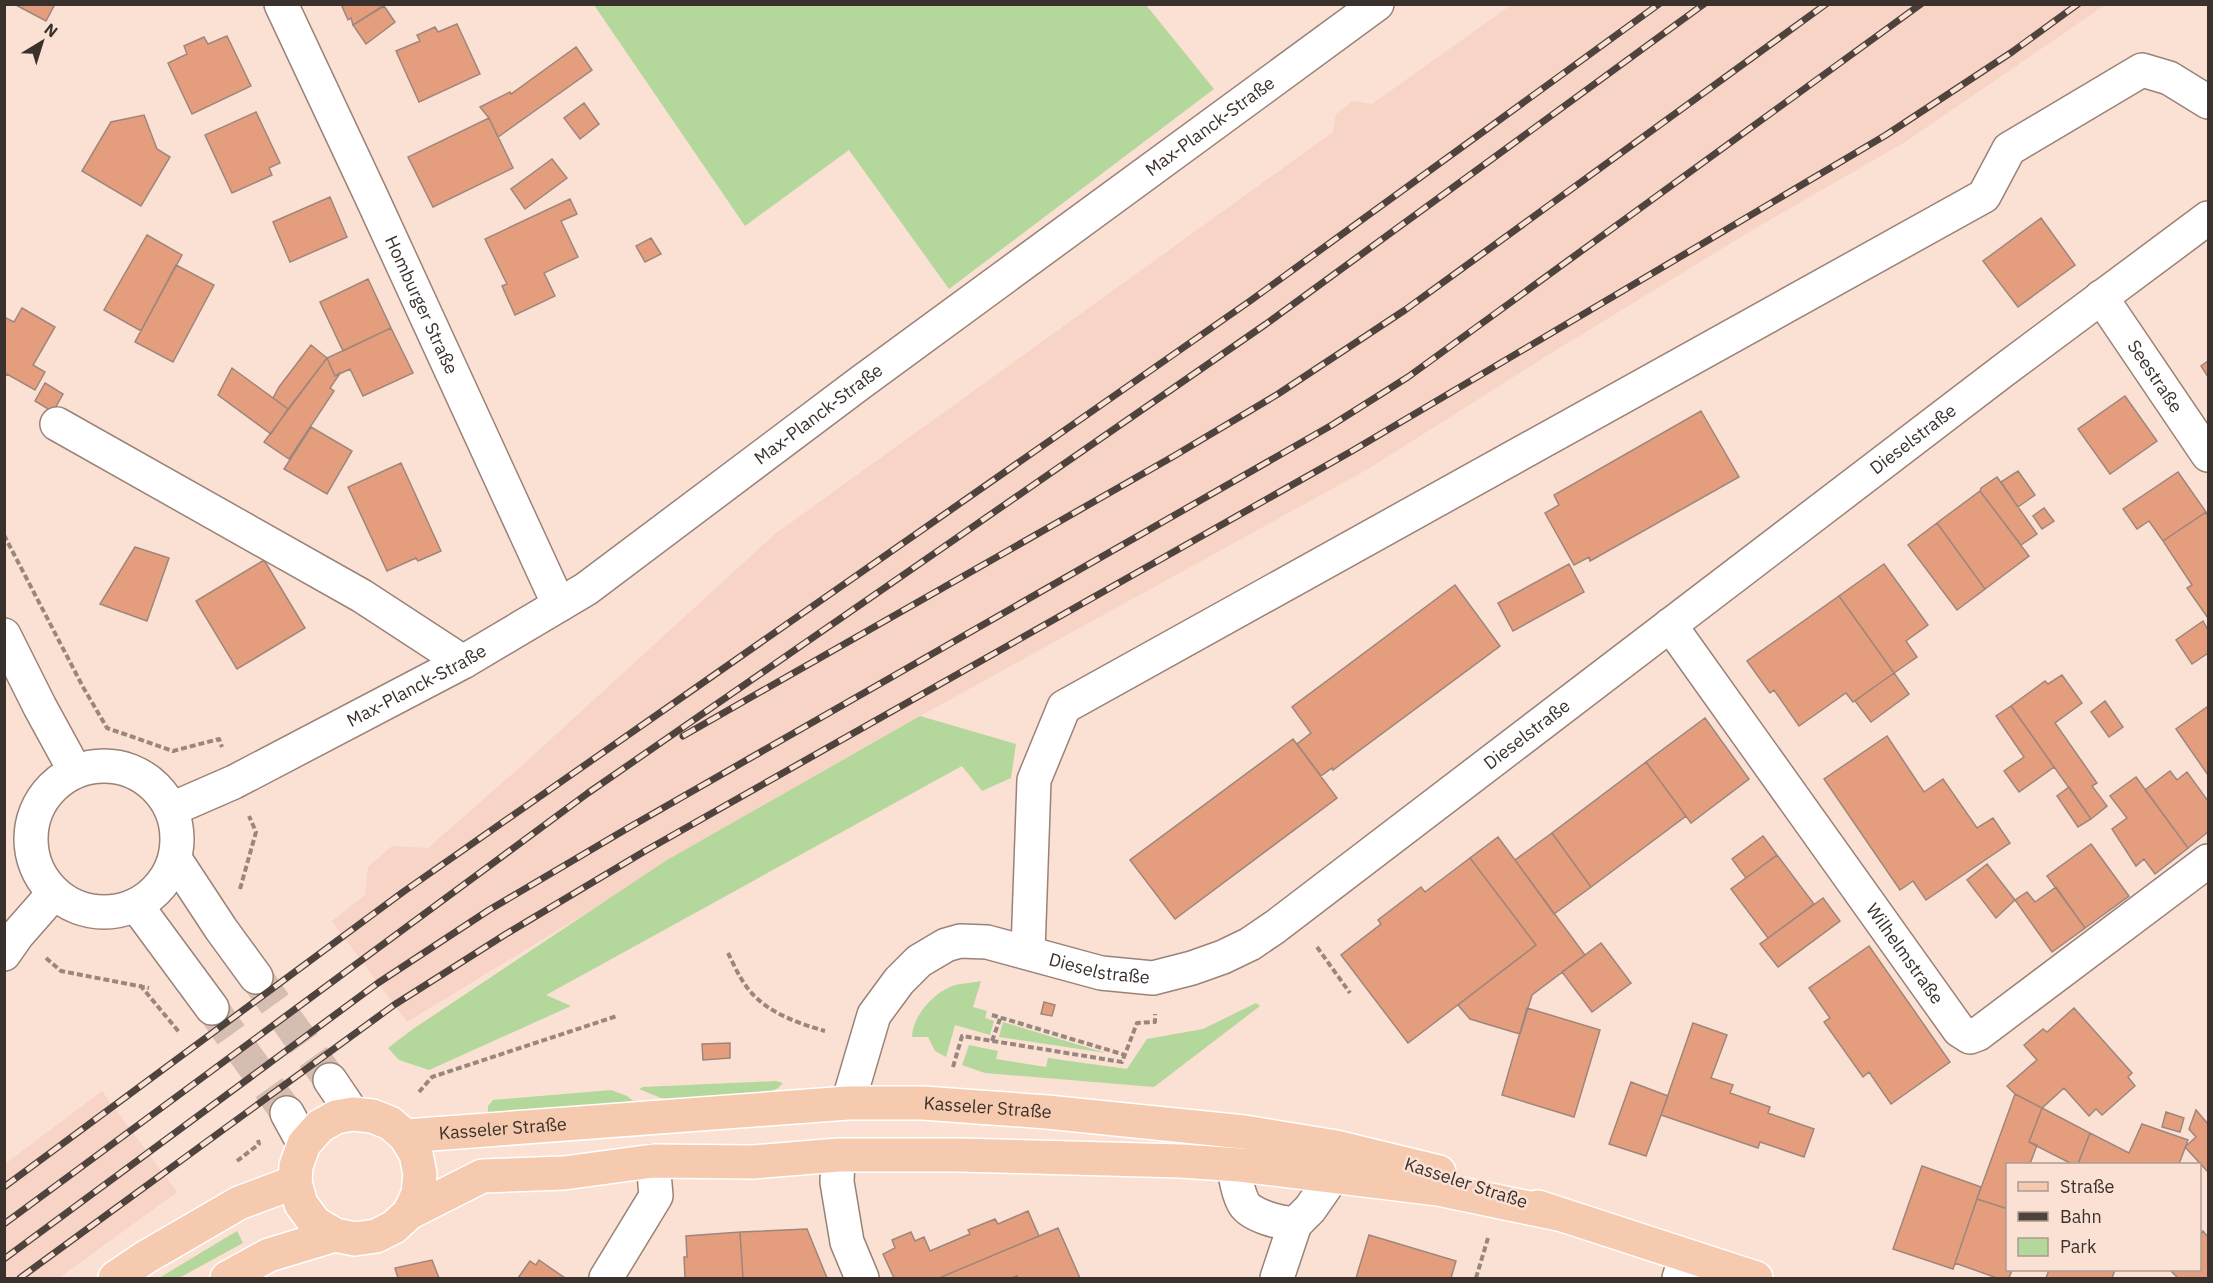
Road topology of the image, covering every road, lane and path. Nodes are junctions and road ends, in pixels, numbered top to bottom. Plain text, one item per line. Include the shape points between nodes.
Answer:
1 (281, 4) edge
2 (1377, 4) edge
3 (2208, 102) edge
4 (2208, 218) edge
5 (2101, 297) junction
6 (57, 424) dead end
7 (2208, 455) edge
8 (4, 535) edge
9 (559, 605) junction
10 (1670, 625) junction
11 (4, 635) edge
12 (463, 662) junction
13 (83, 687) dead end
14 (75, 771) junction
15 (172, 809) junction
16 (175, 859) junction
17 (2208, 861) edge
18 (54, 893) junction
19 (136, 905) junction
20 (11, 944) edge
21 (1317, 947) dead end
22 (1028, 951) junction
23 (728, 953) dead end
24 (256, 977) tunnel mouth
25 (1350, 993) dead end
26 (212, 1008) tunnel mouth
27 (992, 1015) dead end
28 (617, 1016) dead end
29 (1000, 1019) junction
30 (1155, 1022) dead end
31 (825, 1031) dead end
32 (179, 1032) dead end
33 (992, 1041) junction
34 (1125, 1055) junction
35 (952, 1069) dead end
36 (330, 1080) tunnel mouth
37 (419, 1092) dead end
38 (848, 1103) junction
39 (287, 1113) tunnel mouth
40 (353, 1114) junction
41 (405, 1136) junction
42 (259, 1143) dead end
43 (304, 1144) junction
44 (838, 1155) junction
45 (653, 1161) junction
46 (236, 1162) dead end
47 (1233, 1165) junction
48 (1333, 1176) junction
49 (295, 1182) junction
50 (408, 1213) junction
51 (1558, 1214) junction
52 (1295, 1224) junction
53 (1490, 1232) dead end
54 (335, 1235) junction
55 (1682, 1267) edge
56 (115, 1278) edge
57 (227, 1278) edge
58 (606, 1278) edge
59 (862, 1278) edge
60 (1278, 1278) edge
61 (1476, 1278) edge
62 (1756, 1278) edge

1 - 9 street, Homburger Straße
2 - 9 street, Max-Planck-Straße via 586,589
3 - 22 street via 2169,78 2142,70 2009,149 1984,196 1064,707 1034,780
4 - 5 street, Dieselstraße
5 - 7 street, Seestraße
5 - 10 street, Dieselstraße
6 - 12 street via 362,596
8 - 13 path
9 - 12 street, Max-Planck-Straße
10 - 17 street, Wilhelmstraße via 1959,1030 1970,1037 1978,1035
10 - 22 street, Dieselstraße via 1250,944 1192,968 1152,978 1101,973
11 - 14 street
12 - 15 street, Max-Planck-Straße via 234,782
14 - 15 street via 98,765 121,766 151,782
14 - 18 street via 51,787 36,811 30,840 37,868
15 - 16 street via 178,834
16 - 19 street via 154,894
16 - 24 street
18 - 19 street via 79,908 107,913
18 - 20 street
19 - 26 street
20 - 32 path via 61,971 140,985
21 - 25 path
22 - 38 street, Dieselstraße via 960,941 919,961 874,1015
23 - 31 path via 749,989 772,1010 794,1022
27 - 29 path
28 - 37 path via 432,1077
29 - 33 path
29 - 34 path
30 - 34 path via 1137,1023
33 - 34 path via 1122,1062
33 - 35 path via 962,1036
36 - 40 street
38 - 41 main road, Kasseler Straße
38 - 44 main road
38 - 51 main road, Kasseler Straße via 1028,1110 1255,1133 1406,1163
39 - 43 street
40 - 41 main road via 390,1123
40 - 43 main road via 320,1126
41 - 50 main road, Kasseler Straße via 416,1154 420,1174 417,1194
42 - 46 path
43 - 49 main road
44 - 45 main road, Kasseler Straße via 753,1161
44 - 47 main road, Kasseler Straße
44 - 59 street via 837,1182 847,1242
45 - 50 main road, Kasseler Straße via 564,1173 482,1176
45 - 58 street via 656,1196
47 - 48 main road, Kasseler Straße
47 - 52 street via 1243,1205 1271,1220
48 - 51 main road, Kasseler Straße via 1438,1189
48 - 52 street
49 - 54 main road via 301,1204 315,1222
49 - 56 main road via 238,1203
50 - 54 main road, Kasseler Straße via 394,1227 376,1236 355,1239
51 - 55 main road, Kasseler Straße
52 - 60 street
53 - 61 path
54 - 57 main road, Kasseler Straße via 269,1255
55 - 62 main road, Kasseler Straße

